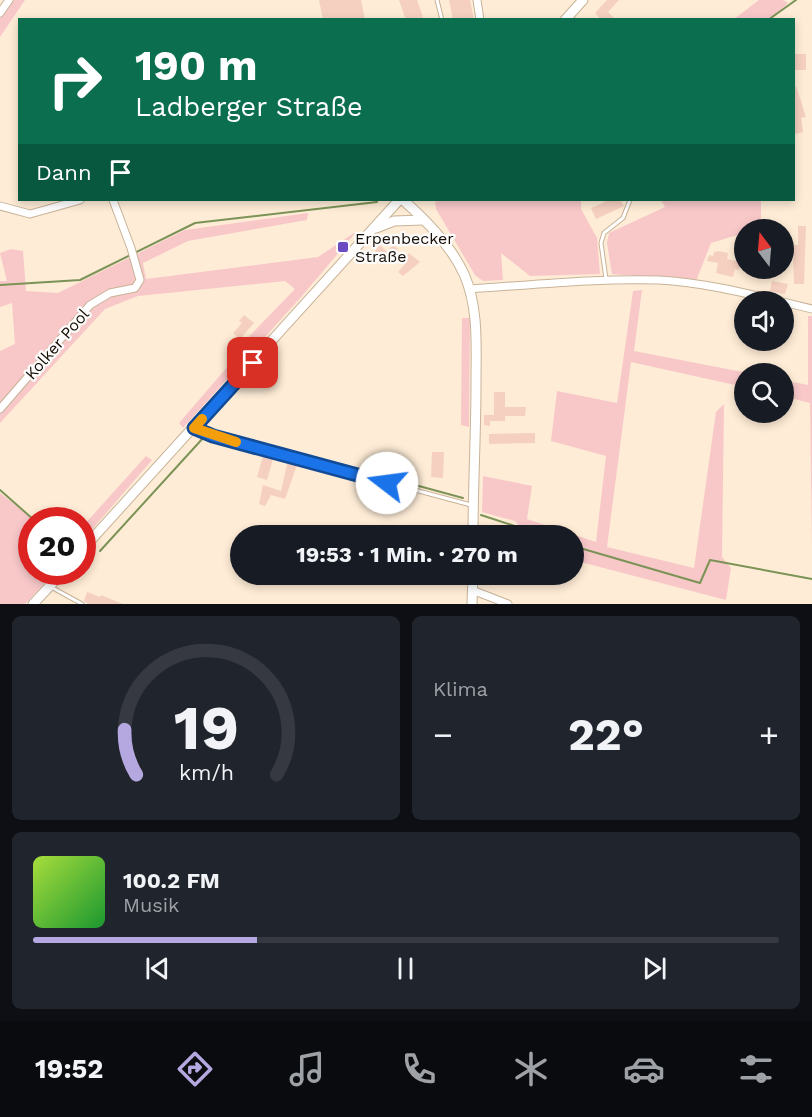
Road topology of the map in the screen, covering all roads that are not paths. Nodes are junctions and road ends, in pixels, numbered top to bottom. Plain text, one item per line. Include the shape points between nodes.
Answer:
1 (9, 0) edge
2 (437, 0) edge
3 (477, 0) edge
4 (583, 0) edge
5 (0, 13) edge
6 (442, 18) edge
7 (480, 18) edge
8 (567, 18) edge
9 (76, 201) edge
10 (113, 201) edge
11 (400, 201) edge
12 (402, 201) edge
13 (630, 201) edge
14 (0, 206) edge
15 (423, 220) junction
16 (371, 230) junction
17 (606, 281) junction
18 (470, 289) junction
19 (734, 291) edge
20 (794, 305) edge
21 (812, 309) edge
22 (0, 409) edge
23 (194, 428) junction
24 (473, 506) junction
25 (473, 525) edge
26 (96, 535) edge
27 (472, 585) edge
28 (49, 586) joint
29 (472, 590) junction
30 (33, 604) edge
31 (82, 604) edge
32 (472, 604) edge
33 (508, 604) edge

1 - 5 street
2 - 6 lane
3 - 7 street
4 - 8 main road
9 - 14 street via 30,214
10 - 22 street, Kolker Pool via 140,280 135,288 111,293 90,305
11 - 16 main road
12 - 15 main road
13 - 17 lane via 623,218 604,233 601,243
15 - 16 main road via 394,221
15 - 18 main road via 456,260
16 - 23 main road
17 - 18 street
17 - 19 street via 661,280
18 - 24 main road via 476,336
20 - 21 street
23 - 24 lane
23 - 26 main road
24 - 25 main road
27 - 29 main road
28 - 30 main road
28 - 31 lane
29 - 32 main road
29 - 33 street

